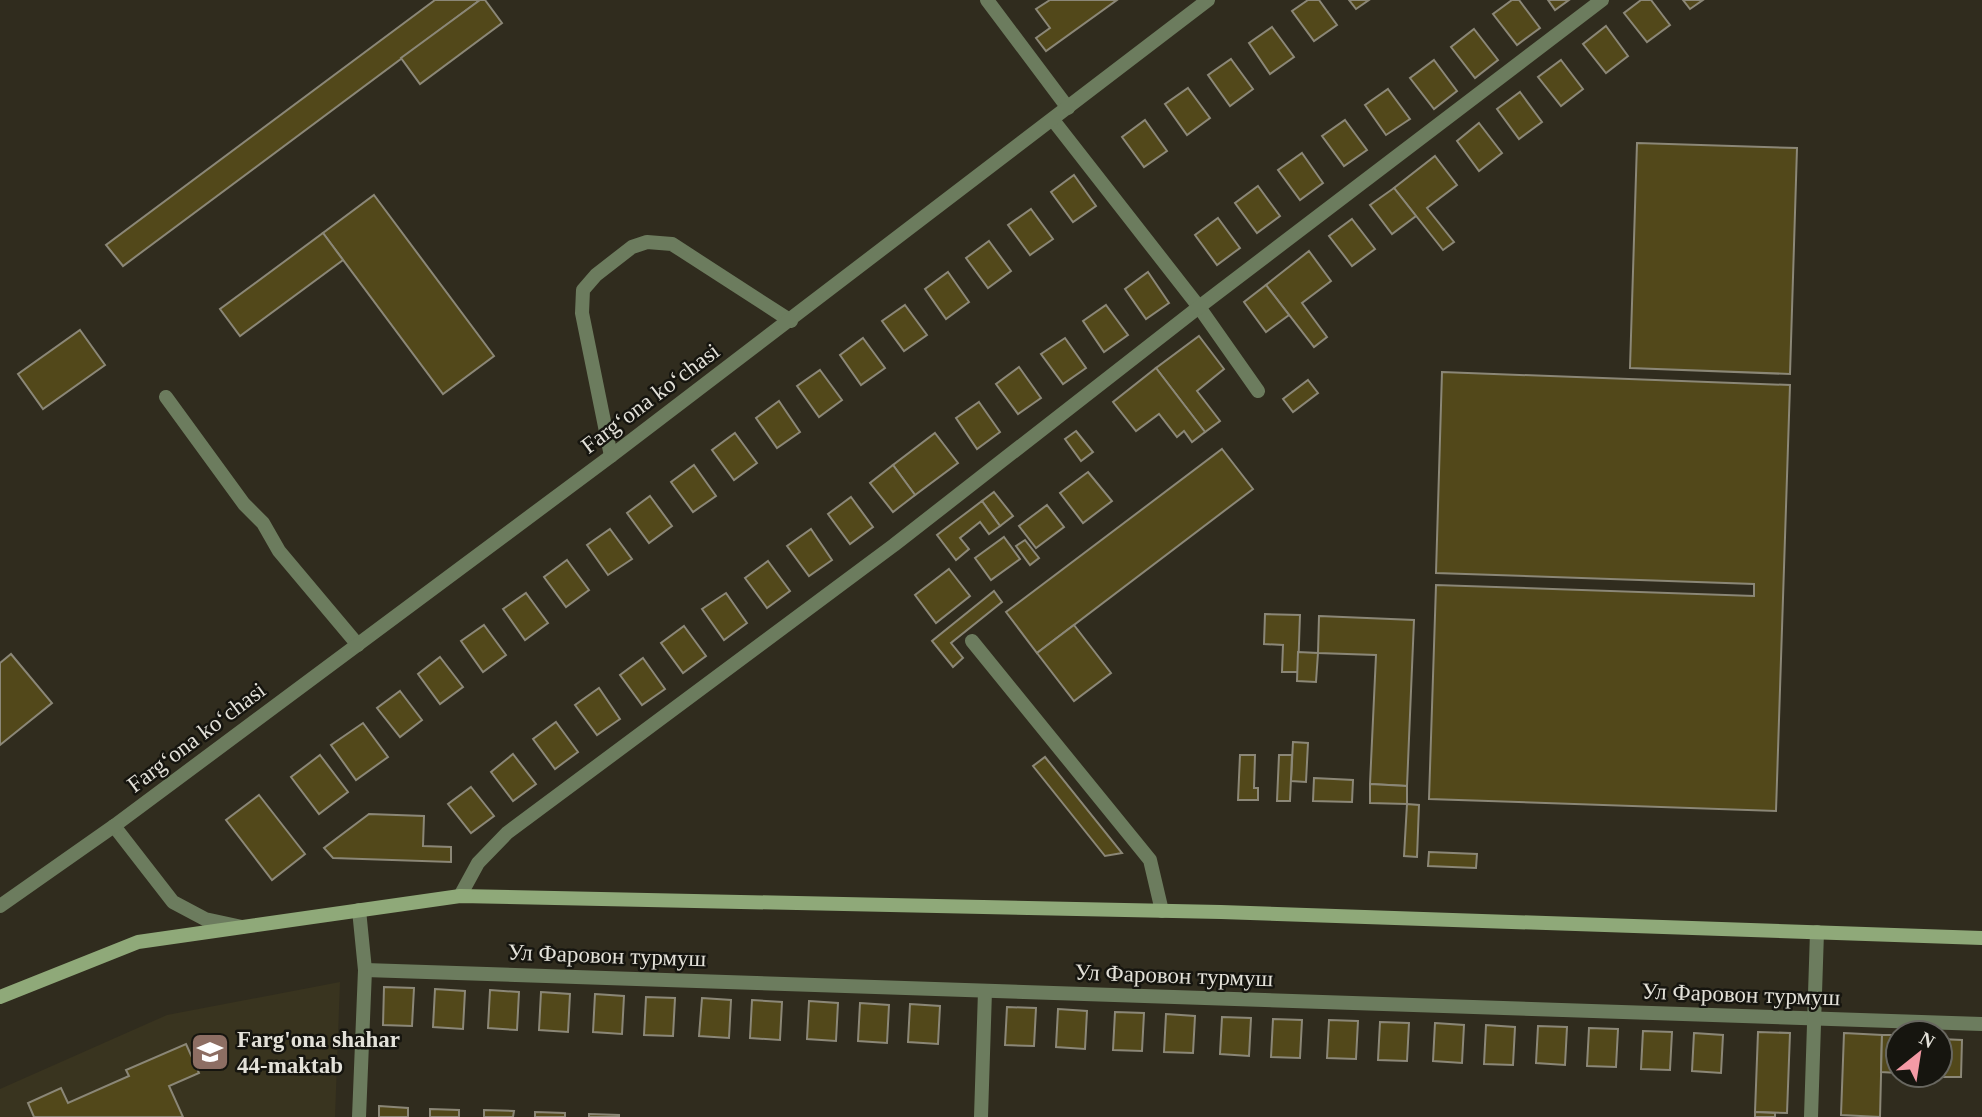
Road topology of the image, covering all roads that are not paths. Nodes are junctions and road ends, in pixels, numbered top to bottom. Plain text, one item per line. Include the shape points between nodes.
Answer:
1 (987, 0) edge
2 (1208, 0) edge
3 (1602, 0) edge
4 (1068, 108) junction
5 (1053, 120) junction
6 (1199, 307) junction
7 (791, 321) junction
8 (1258, 391) dead end
9 (166, 397) dead end
10 (611, 456) junction
11 (972, 641) dead end
12 (358, 645) junction
13 (114, 826) junction
14 (460, 896) junction
15 (0, 906) edge
16 (359, 910) junction
17 (1162, 911) junction
18 (243, 927) junction
19 (1817, 932) junction
20 (1982, 938) edge
21 (365, 970) junction
22 (985, 991) junction
23 (0, 997) edge
24 (1816, 1019) junction
25 (1982, 1024) edge
26 (359, 1117) edge
27 (981, 1117) edge
28 (1811, 1117) edge

1 - 4 street
2 - 4 street, Fargʻona koʻchasi
3 - 6 street
4 - 5 street, Fargʻona koʻchasi
5 - 6 street
5 - 7 street, Fargʻona koʻchasi
6 - 8 street
6 - 14 street via 894,545 507,833 478,863
7 - 10 street, Fargʻona koʻchasi
7 - 10 street via 672,244 648,242 632,247 583,290 582,313
9 - 12 street via 263,523 279,551
10 - 12 street, Fargʻona koʻchasi
11 - 17 street via 1150,860
12 - 13 street, Fargʻona koʻchasi
13 - 15 street, Fargʻona koʻchasi
13 - 18 street via 173,902 205,919
14 - 16 main road
14 - 17 main road
16 - 18 main road
16 - 21 street
17 - 19 main road
18 - 23 main road via 138,942
19 - 20 main road
19 - 24 street
21 - 22 street, Ул Фаровон турмуш
21 - 26 street
22 - 24 street, Ул Фаровон турмуш
22 - 27 street
24 - 25 street, Ул Фаровон турмуш
24 - 28 street

